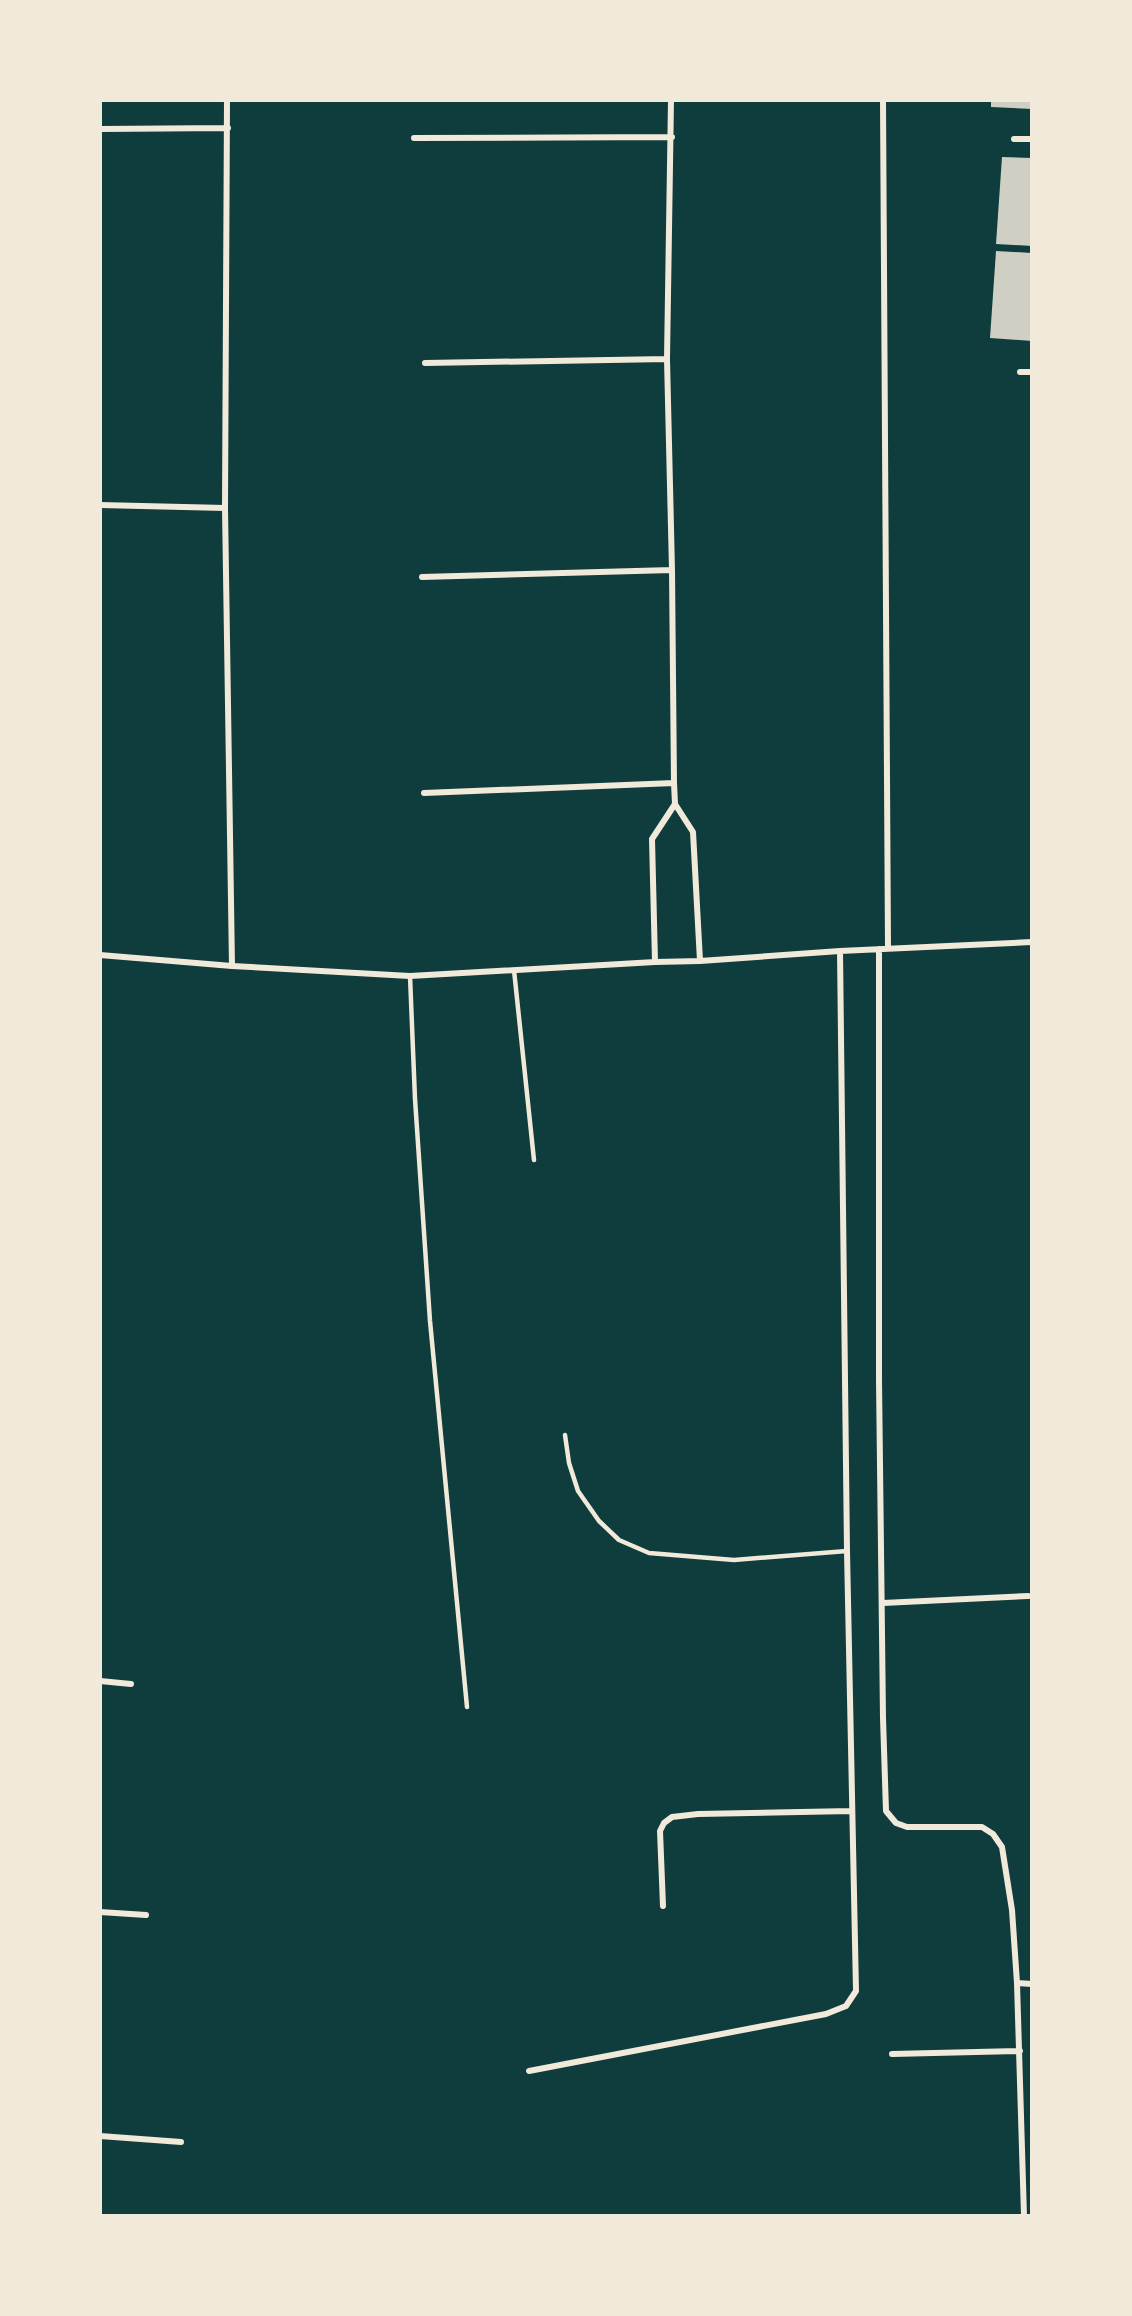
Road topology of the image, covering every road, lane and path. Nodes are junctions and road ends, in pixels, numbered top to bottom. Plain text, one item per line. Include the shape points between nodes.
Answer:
1 (227, 100) edge
2 (671, 100) edge
3 (883, 100) edge
4 (228, 128) junction
5 (100, 129) edge
6 (672, 137) junction
7 (414, 138) dead end
8 (1014, 139) dead end
9 (1032, 139) edge
10 (667, 359) junction
11 (425, 363) dead end
12 (1020, 372) dead end
13 (1032, 372) edge
14 (100, 505) edge
15 (225, 508) junction
16 (672, 570) junction
17 (422, 577) dead end
18 (674, 783) junction
19 (424, 794) dead end
20 (675, 804) junction
21 (1032, 942) edge
22 (888, 948) junction
23 (879, 949) junction
24 (840, 951) junction
25 (100, 955) edge
26 (700, 961) junction
27 (655, 962) junction
28 (232, 966) junction
29 (514, 970) junction
30 (410, 976) junction
31 (534, 1160) dead end
32 (565, 1435) dead end
33 (847, 1551) junction
34 (1028, 1596) dead end
35 (883, 1603) junction
36 (100, 1681) edge
37 (131, 1684) dead end
38 (467, 1707) dead end
39 (851, 1811) junction
40 (663, 1906) dead end
41 (100, 1912) edge
42 (146, 1915) dead end
43 (1017, 1983) junction
44 (1032, 1984) edge
45 (1020, 2051) junction
46 (892, 2054) dead end
47 (529, 2071) dead end
48 (100, 2136) edge
49 (181, 2142) dead end
50 (1024, 2216) edge

1 - 4 street
2 - 6 street
3 - 22 street
4 - 5 street
4 - 15 street
6 - 7 street
6 - 10 street
8 - 9 street
10 - 11 street
10 - 16 street
12 - 13 street
14 - 15 street
15 - 28 street
16 - 17 street
16 - 18 street
18 - 19 street
18 - 20 street
20 - 26 street via 693,832
20 - 27 street via 651,839
21 - 22 street
22 - 23 street
23 - 24 street
23 - 35 street
24 - 26 street
24 - 33 street
25 - 28 street
26 - 27 street
27 - 29 street
28 - 30 street
29 - 30 street
29 - 31 lane
30 - 38 lane via 430,1321
32 - 33 lane via 578,1491 599,1521 619,1540 649,1553 734,1560
33 - 39 street
34 - 35 street
35 - 43 street via 886,1811 907,1827 982,1827 993,1834 1002,1847 1005,1862
36 - 37 street
39 - 40 street via 672,1817 660,1831
39 - 47 street via 856,1991 846,2006 826,2014
41 - 42 street
43 - 44 street
43 - 45 street
45 - 46 street
45 - 50 street
48 - 49 street

